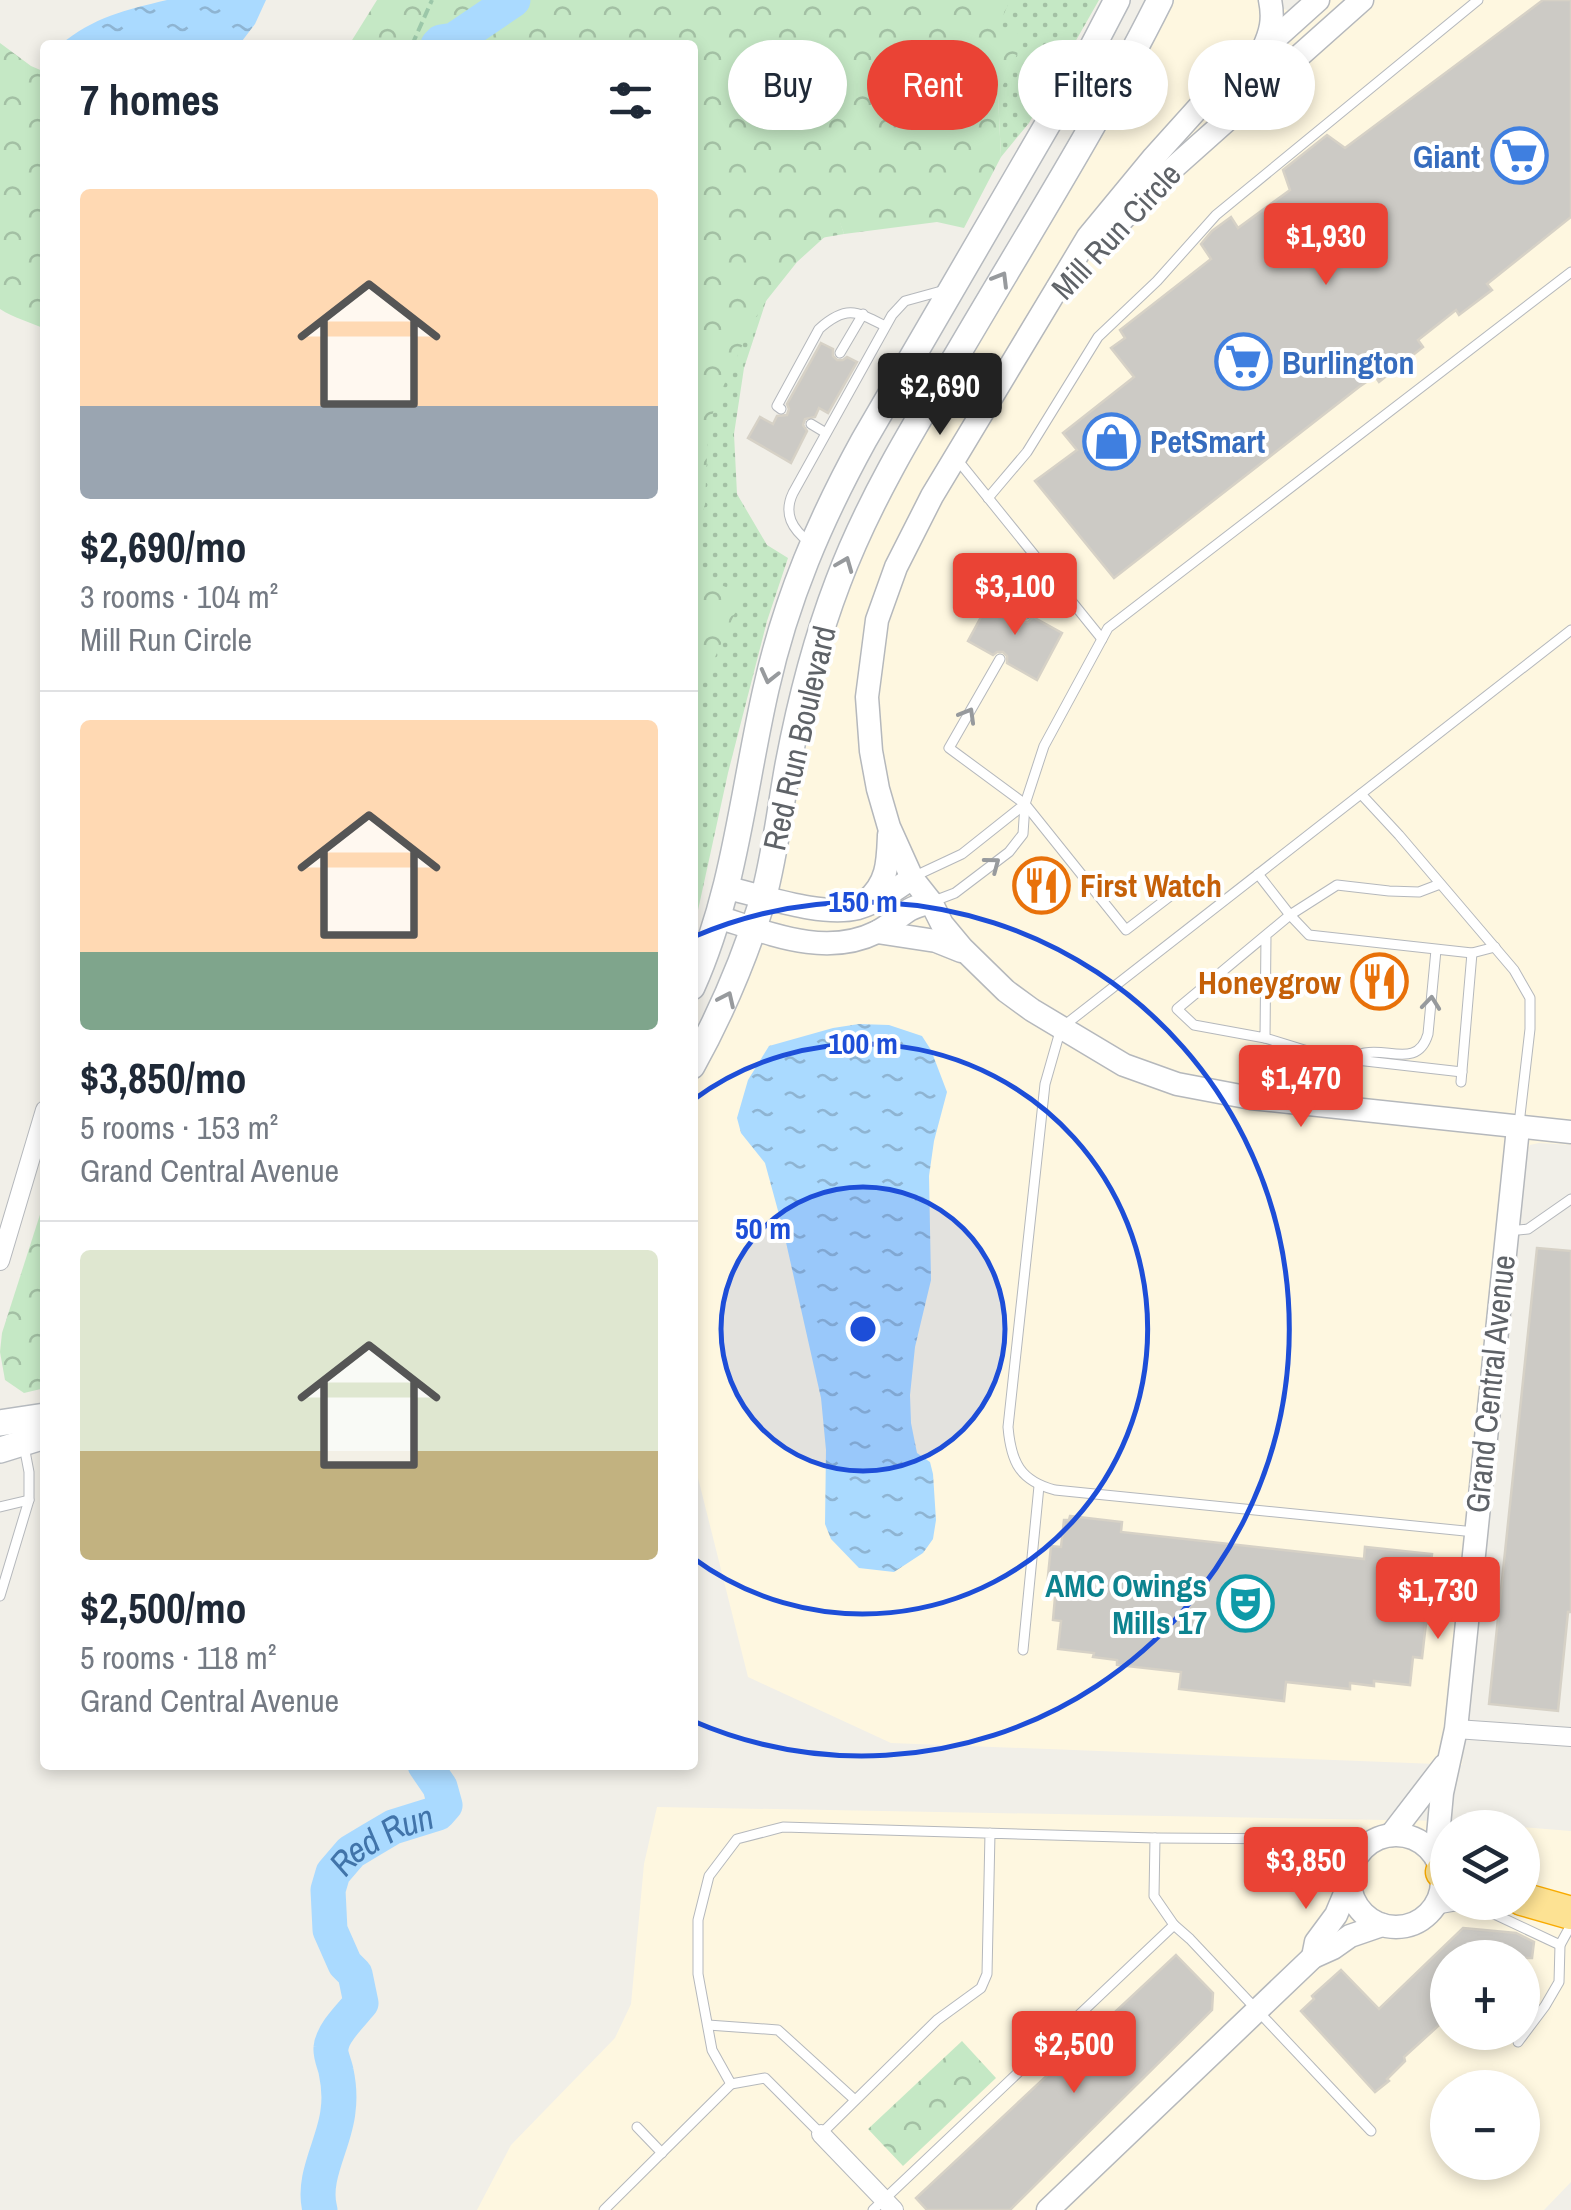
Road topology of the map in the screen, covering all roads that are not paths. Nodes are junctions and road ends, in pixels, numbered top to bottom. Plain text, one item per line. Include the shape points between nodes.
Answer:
1 (1117, 0) edge
2 (1160, 0) edge
3 (1270, 0) edge
4 (1478, 0) edge
5 (1306, 4) edge
6 (1347, 5) edge
7 (1328, 32) junction
8 (1267, 40) edge
9 (1273, 40) edge
10 (1188, 119) edge
11 (1571, 272) edge
12 (953, 288) junction
13 (1041, 313) junction
14 (862, 314) junction
15 (885, 326) junction
16 (840, 353) dead end
17 (782, 408) dead end
18 (810, 424) dead end
19 (826, 433) junction
20 (955, 456) junction
21 (988, 498) junction
22 (812, 544) junction
23 (1047, 571) junction
24 (1026, 614) dead end
25 (1571, 630) edge
26 (1102, 638) junction
27 (1000, 660) dead end
28 (1361, 794) junction
29 (1025, 804) junction
30 (889, 827) junction
31 (1258, 874) junction
32 (912, 878) junction
33 (1440, 884) junction
34 (727, 888) junction
35 (764, 896) junction
36 (1170, 897) dead end
37 (931, 902) junction
38 (852, 909) junction
39 (1290, 915) junction
40 (718, 918) junction
41 (753, 928) junction
42 (877, 932) junction
43 (1266, 935) junction
44 (1495, 948) junction
45 (1436, 950) junction
46 (1472, 953) junction
47 (970, 956) junction
48 (698, 971) edge
49 (1061, 1028) junction
50 (1265, 1038) junction
51 (698, 1055) edge
52 (1347, 1060) junction
53 (40, 1127) edge
54 (1518, 1128) junction
55 (1571, 1132) edge
56 (1571, 1199) edge
57 (1506, 1231) junction
58 (0, 1260) edge
59 (40, 1419) edge
60 (17, 1434) edge
61 (1039, 1486) junction
62 (28, 1500) junction
63 (0, 1507) edge
64 (1475, 1532) junction
65 (0, 1596) edge
66 (1022, 1650) dead end
67 (1456, 1729) junction
68 (1571, 1737) edge
69 (1449, 1759) junction
70 (1442, 1810) edge
71 (990, 1833) junction
72 (1391, 1835) junction
73 (1155, 1838) junction
74 (1308, 1839) dead end
75 (1430, 1851) edge
76 (1350, 1884) junction
77 (1540, 1904) edge
78 (1430, 1912) edge
79 (1571, 1913) edge
80 (1507, 1920) edge
81 (1174, 1924) junction
82 (1571, 1924) edge
83 (1382, 1925) junction
84 (1560, 1945) junction
85 (1313, 1957) junction
86 (1258, 2010) junction
87 (1540, 2013) edge
88 (708, 2025) junction
89 (731, 2084) junction
90 (855, 2100) junction
91 (636, 2126) dead end
92 (1371, 2131) dead end
93 (820, 2134) junction
94 (662, 2152) junction
95 (883, 2206) edge
96 (604, 2210) edge
97 (1048, 2210) edge

1 - 12 main road, Red Run Boulevard
35 -> 2 main road, Red Run Boulevard via 807,674 858,532
3 - 8 street
4 - 21 lane via 1216,215 1098,337 1027,452
5 - 7 street, Mill Run Circle
5 - 9 street, Mill Run Circle
6 - 7 street, Mill Run Circle
7 - 13 street, Mill Run Circle via 1157,183
10 - 13 street, Mill Run Circle via 1088,237
11 - 26 lane
12 - 15 lane via 905,301
12 - 22 main road, Red Run Boulevard
13 - 20 street, Mill Run Circle
14 - 15 lane
14 - 16 lane
14 - 17 lane via 840,314 819,329 777,406
15 - 19 lane
18 - 19 lane
19 - 22 lane via 787,506 790,522
20 - 21 lane
20 - 30 street, Mill Run Circle via 906,544 877,620 867,696 870,751
21 - 23 lane
22 -> 34 main road, Red Run Boulevard via 778,638
23 - 24 lane
23 - 26 lane
25 - 28 lane
26 - 29 lane via 1044,746
29 -> 27 lane via 949,748
28 - 31 lane
28 - 33 lane
29 - 32 lane via 962,854
29 - 36 lane via 1126,930
37 -> 29 lane via 955,893 1009,852 1023,834
30 - 32 street, Mill Run Circle
30 - 38 street via 883,880
31 - 39 lane
31 - 49 lane
32 - 37 street, Mill Run Circle
32 - 38 street
33 - 39 lane via 1419,892 1338,885
33 - 44 lane
34 - 35 street
34 - 40 main road, Red Run Boulevard
35 - 38 street
35 - 41 main road, Red Run Boulevard
37 - 42 street
37 - 47 street, Mill Run Circle
39 - 43 lane
39 - 45 lane via 1309,935
40 - 41 street
40 - 48 main road, Red Run Boulevard
41 - 42 street via 818,944
51 -> 41 main road, Red Run Boulevard
42 - 47 street via 936,941
43 - 50 lane
43 - 50 lane via 1176,1008 1194,1025
44 - 46 lane
44 - 54 lane via 1530,998
45 - 46 lane
52 -> 45 lane via 1366,1052 1403,1056 1425,1044
46 - 52 lane via 1462,1077
47 - 49 street, Mill Run Circle via 1006,991
49 - 54 street, Mill Run Circle via 1124,1065 1176,1084
49 - 61 lane via 1046,1084 1008,1427 1019,1470
50 - 52 lane
53 - 58 street
54 - 55 street, Mill Run Circle
54 - 57 street, Grand Central Avenue
56 - 57 lane via 1528,1229
57 - 64 street, Grand Central Avenue
59 - 60 main road
60 - 62 lane via 30,1472
61 - 64 lane
61 - 66 lane
62 - 63 lane
62 - 65 lane
64 - 67 street, Grand Central Avenue
67 - 68 street
67 - 69 street, Grand Central Avenue
69 - 70 street, Grand Central Avenue
69 - 72 street, Grand Central Avenue
71 - 73 lane
71 - 88 lane via 783,1827 737,1839 709,1876 698,1920 698,1974
71 - 90 lane via 987,1974 981,1988 937,2020
72 - 75 street via 1413,1837
72 - 76 street, Grand Central Avenue via 1358,1854
73 - 74 lane
73 - 81 lane via 1154,1896
76 - 83 street via 1362,1912
76 - 85 street, Grand Central Avenue
77 - 79 highway
78 - 83 street, Grand Central Avenue via 1405,1926
80 - 84 lane
81 - 86 lane
81 - 95 lane
82 - 84 lane
83 - 85 street, Grand Central Avenue
84 - 87 lane via 1559,1982
85 - 86 street, Grand Central Avenue
86 - 92 lane
86 - 97 street, Grand Central Avenue
88 - 89 lane via 712,2050
88 - 90 lane via 778,2030
89 - 93 lane via 765,2078
89 - 94 lane
90 - 93 lane
91 - 94 lane
93 - 95 street
94 - 96 lane

